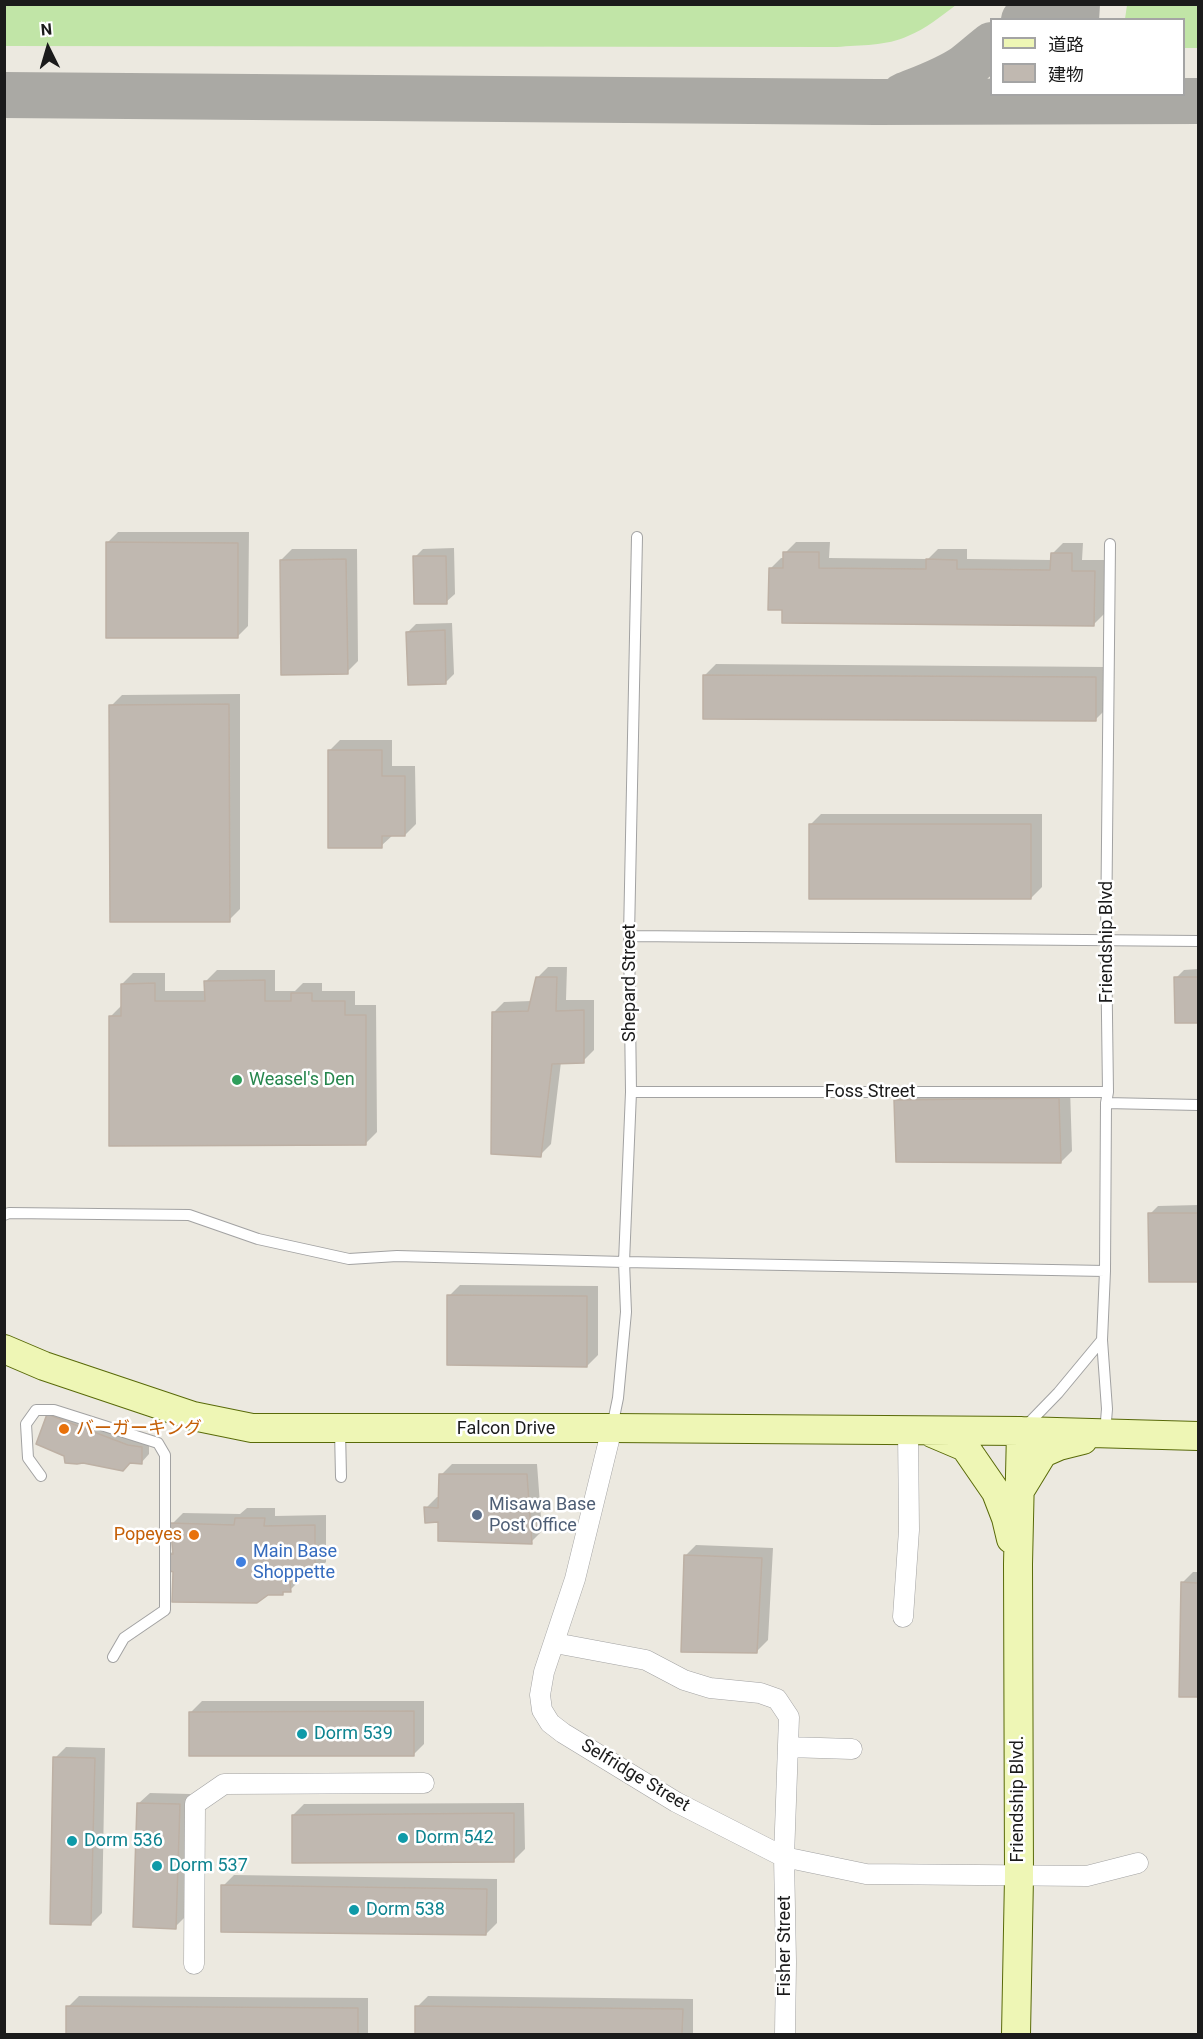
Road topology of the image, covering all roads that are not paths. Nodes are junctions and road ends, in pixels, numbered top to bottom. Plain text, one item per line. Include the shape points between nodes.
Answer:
1 (637, 537) dead end
2 (1110, 544) dead end
3 (630, 936) junction
4 (1106, 940) junction
5 (1198, 941) edge
6 (631, 1092) junction
7 (1108, 1092) junction
8 (1106, 1103) junction
9 (1198, 1104) edge
10 (4, 1215) edge
11 (624, 1263) junction
12 (1105, 1271) junction
13 (1102, 1340) junction
14 (4, 1349) edge
15 (612, 1428) junction
16 (340, 1429) junction
17 (916, 1430) junction
18 (1021, 1431) junction
19 (1105, 1434) junction
20 (1198, 1436) edge
21 (41, 1476) dead end
22 (341, 1477) dead end
23 (1021, 1489) junction
24 (1018, 1564) junction
25 (903, 1617) dead end
26 (555, 1643) junction
27 (113, 1657) dead end
28 (788, 1747) junction
29 (852, 1749) dead end
30 (424, 1783) dead end
31 (784, 1857) junction
32 (1138, 1863) dead end
33 (1019, 1877) junction
34 (194, 1964) dead end
35 (785, 2034) edge
36 (1016, 2034) edge

1 - 3 lane, Shepard Street
2 - 4 lane, Friendship Blvd
3 - 4 lane
3 - 6 lane, Shepard Street
4 - 5 lane
4 - 7 lane, Friendship Blvd
6 - 7 lane, Foss Street
6 - 11 lane, Shepard Street
7 - 8 lane, Friendship Blvd
8 - 9 lane
8 - 12 lane, Friendship Blvd
10 - 11 lane via 189,1215 258,1239 350,1259 397,1256
11 - 12 lane
11 - 15 lane, Shepard Street via 626,1312
12 - 13 lane, Friendship Blvd
13 - 18 lane via 1058,1394
13 - 19 lane, Friendship Blvd
14 - 16 street, Falcon Drive via 193,1416 252,1428
15 - 16 street, Falcon Drive
15 - 17 street, Falcon Drive
15 - 26 street, Selfridge Street via 575,1580
16 - 22 lane
17 - 18 street, Falcon Drive
17 - 24 street, Friendship Blvd. via 965,1447 996,1492
17 - 25 street
18 - 19 street, Falcon Drive
18 - 23 street, Friendship Blvd.
19 - 20 street
19 - 23 street, Friendship Blvd. via 1043,1453
21 - 27 lane via 28,1458 26,1424 36,1410 54,1410 158,1443 165,1455 165,1610 124,1638
23 - 24 street, Friendship Blvd.
24 - 33 street, Friendship Blvd.
26 - 28 street, Fisher Street via 646,1660 684,1680 710,1688 760,1693 777,1699 789,1717
26 - 31 street, Selfridge Street via 540,1695 542,1710 550,1723 676,1802
28 - 29 street
28 - 31 street, Fisher Street
30 - 34 street via 224,1784 195,1804
31 - 33 street, Selfridge Street via 866,1874
31 - 35 street, Fisher Street
32 - 33 street, Selfridge Street via 1088,1876
33 - 36 street, Friendship Blvd.

